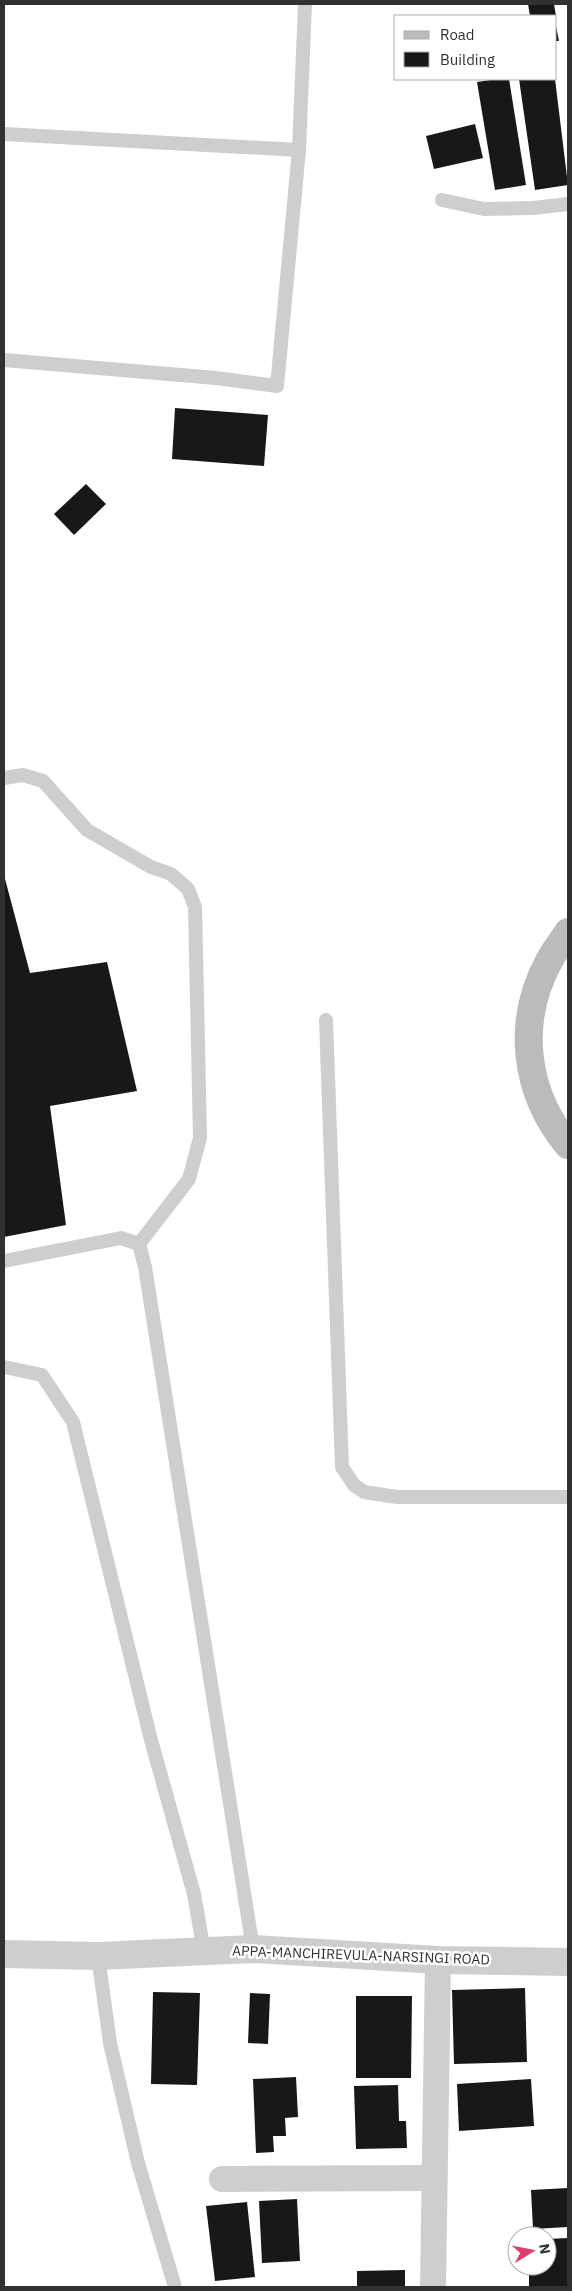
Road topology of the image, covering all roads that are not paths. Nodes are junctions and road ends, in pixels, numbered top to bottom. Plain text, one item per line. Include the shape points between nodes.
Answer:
1 (305, 4) edge
2 (4, 134) edge
3 (299, 150) junction
4 (442, 200) dead end
5 (568, 204) edge
6 (4, 360) edge
7 (4, 778) edge
8 (568, 932) edge
9 (326, 1020) dead end
10 (568, 1145) edge
11 (139, 1244) junction
12 (4, 1261) edge
13 (4, 1367) edge
14 (568, 1497) edge
15 (253, 1948) junction
16 (204, 1951) junction
17 (4, 1954) edge
18 (98, 1956) junction
19 (438, 1960) junction
20 (568, 1962) edge
21 (434, 2178) junction
22 (222, 2179) dead end
23 (175, 2287) edge
24 (433, 2287) edge

1 - 3 lane
2 - 3 lane
3 - 6 lane via 277,386
4 - 5 lane via 484,209
7 - 11 lane via 23,775 43,781 87,830 151,867 172,874 188,889 195,907 200,1138 189,1179
8 - 10 main road via 549,961 534,995 527,1032 530,1069 540,1100 556,1131
9 - 14 lane via 342,1467 354,1485 372,1494
11 - 12 lane via 121,1238
11 - 15 lane via 146,1267
13 - 16 lane via 42,1375 72,1422 151,1740 194,1894
15 - 16 street, APPA-MANCHIREVULA-NARSINGI ROAD
15 - 19 street, APPA-MANCHIREVULA-NARSINGI ROAD
16 - 18 street, APPA-MANCHIREVULA-NARSINGI ROAD
17 - 18 street, APPA-MANCHIREVULA-NARSINGI ROAD
18 - 23 lane via 114,2061 138,2163
19 - 20 street, APPA-MANCHIREVULA-NARSINGI ROAD
19 - 21 street
21 - 22 street
21 - 24 street

